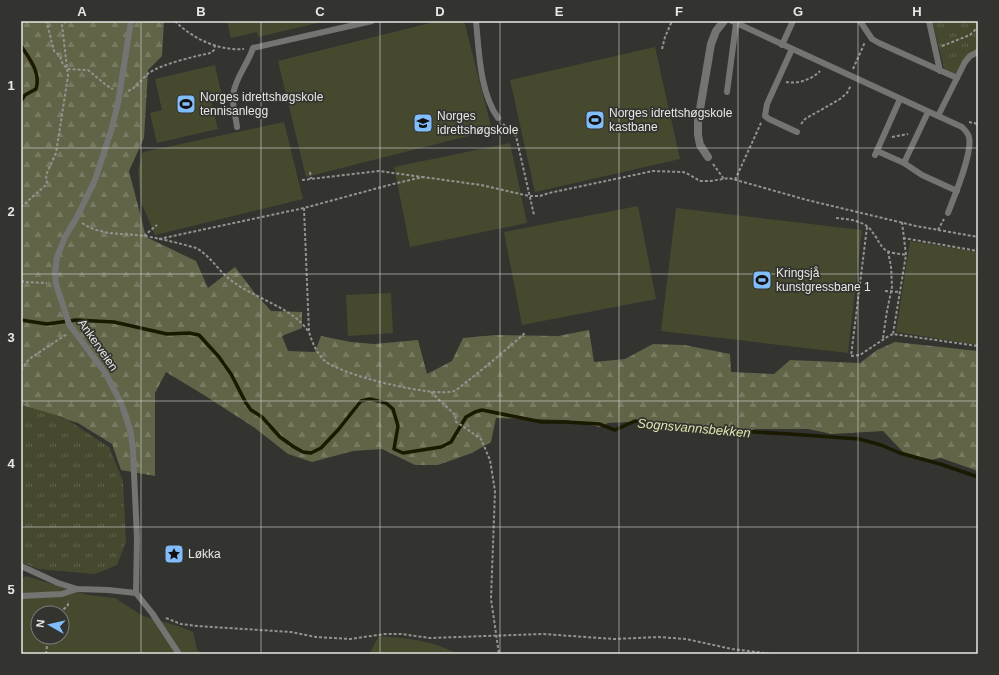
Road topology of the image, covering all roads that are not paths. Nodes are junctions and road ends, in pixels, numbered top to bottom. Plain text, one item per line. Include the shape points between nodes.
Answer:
1 (131, 21) edge
2 (372, 21) edge
3 (476, 21) edge
4 (724, 21) edge
5 (793, 21) edge
6 (860, 21) edge
7 (929, 21) edge
8 (734, 22) edge
9 (782, 45) junction
10 (792, 49) junction
11 (978, 52) edge
12 (940, 71) junction
13 (957, 78) junction
14 (727, 92) dead end
15 (900, 99) junction
16 (928, 112) junction
17 (938, 116) junction
18 (498, 118) road end
19 (237, 127) dead end
20 (797, 132) road end
21 (708, 157) road end
22 (904, 163) junction
23 (957, 191) junction
24 (948, 213) dead end
25 (21, 566) edge
26 (77, 589) junction
27 (136, 593) junction
28 (21, 596) edge
29 (179, 654) edge

1 - 27 lane, Ankerveien via 111,131 95,180 57,257 55,273 68,322 106,374 122,405 131,432 137,538
2 - 19 lane via 253,48 236,82 233,94
3 - 18 lane via 481,68 492,110
4 - 21 street via 716,31 711,44 698,121 700,145
5 - 9 lane
6 - 12 lane via 872,39 879,44
7 - 12 lane
8 - 9 lane
8 - 14 lane
9 - 10 lane
10 - 15 lane
10 - 20 lane via 776,81 765,116
11 - 13 lane via 965,62
12 - 13 lane
13 - 17 lane
15 - 16 lane
15 - 22 lane via 876,153
16 - 17 lane
16 - 22 lane
17 - 23 lane via 962,127 970,137 969,150
22 - 23 lane via 922,175
23 - 24 lane
25 - 26 lane
26 - 27 lane
26 - 28 lane via 62,594
27 - 29 lane

